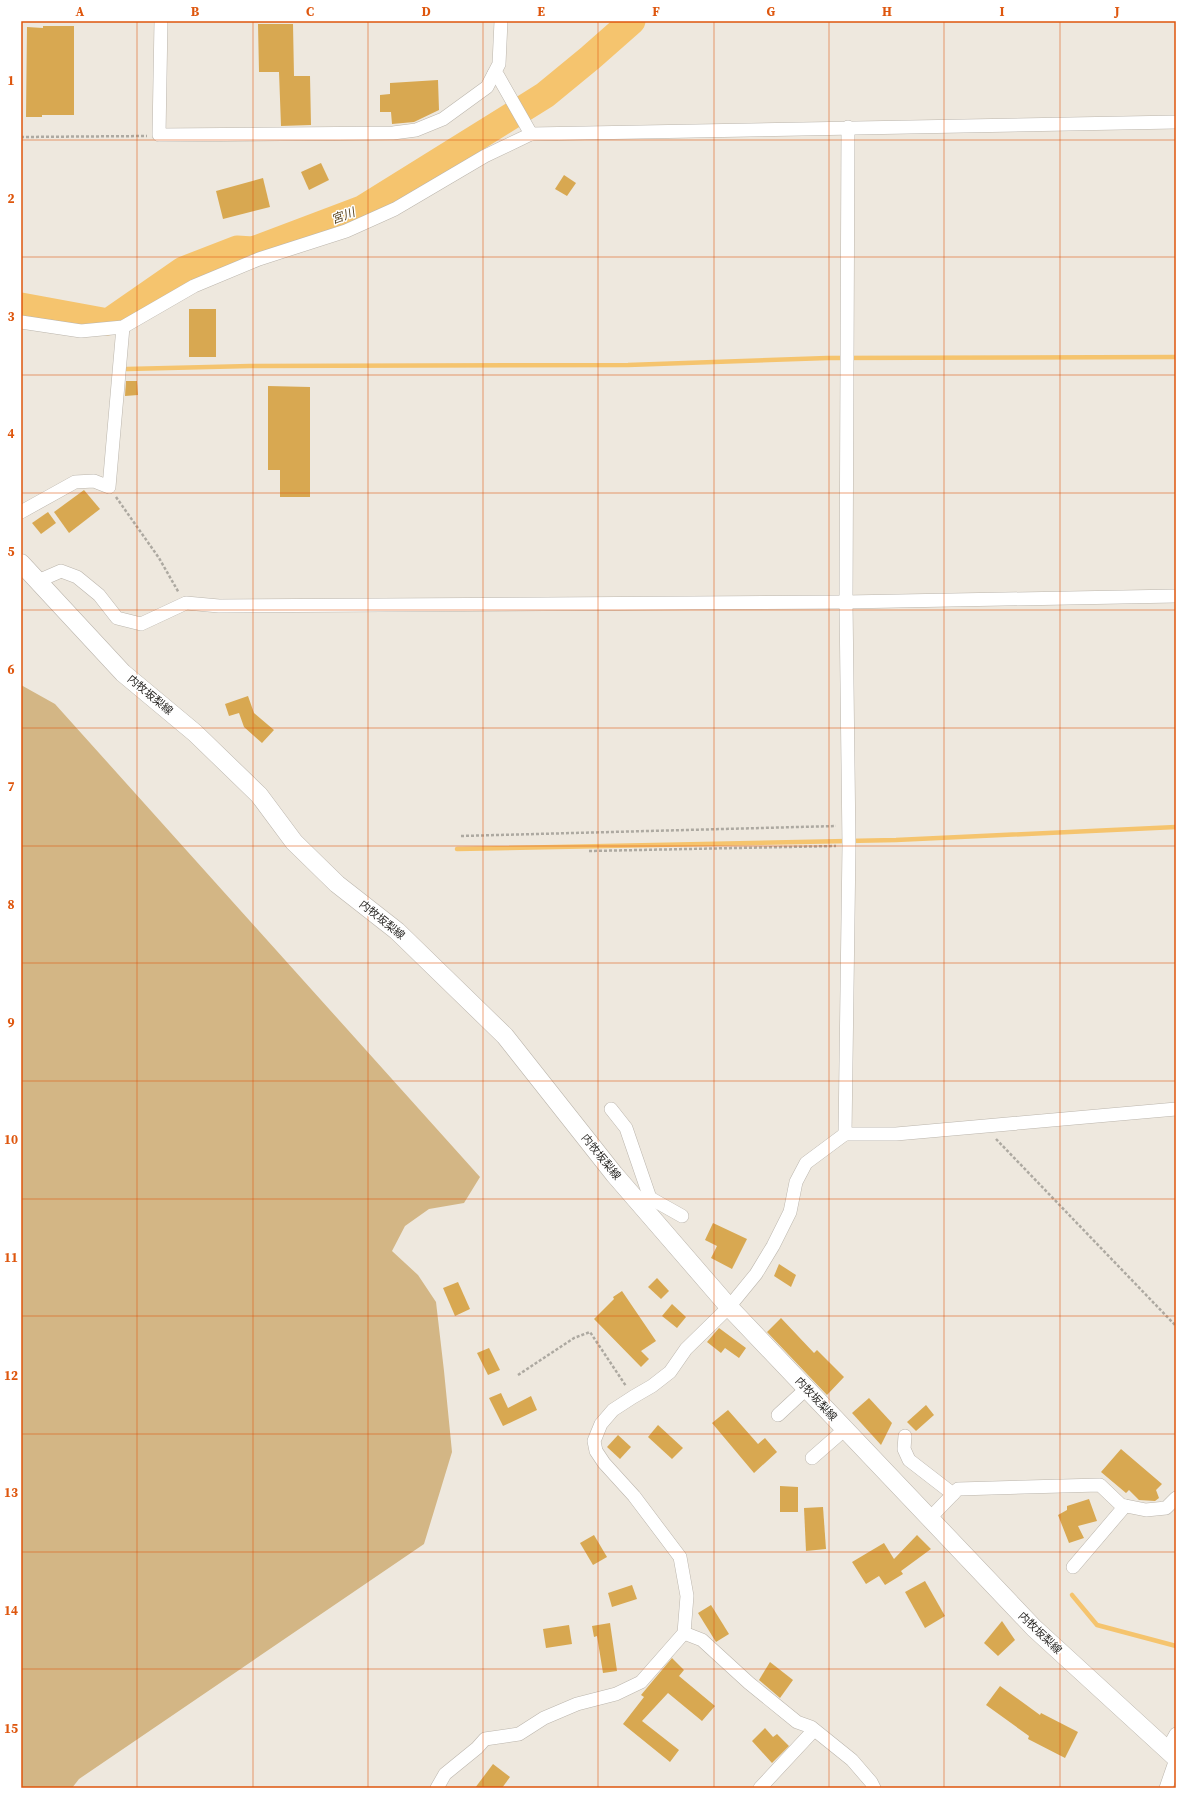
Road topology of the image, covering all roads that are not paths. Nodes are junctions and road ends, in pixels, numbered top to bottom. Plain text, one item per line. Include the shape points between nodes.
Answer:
1 (161, 21) edge
2 (501, 21) edge
3 (496, 75) junction
4 (1176, 122) edge
5 (848, 127) junction
6 (530, 131) junction
7 (21, 322) edge
8 (123, 327) junction
9 (21, 512) edge
10 (21, 563) edge
11 (38, 581) junction
12 (1176, 596) edge
13 (846, 602) junction
14 (611, 1109) dead end
15 (1176, 1109) edge
16 (845, 1134) junction
17 (645, 1202) junction
18 (682, 1216) dead end
19 (729, 1307) junction
20 (806, 1389) junction
21 (778, 1415) dead end
22 (844, 1430) junction
23 (904, 1436) dead end
24 (812, 1458) dead end
25 (953, 1494) junction
26 (1176, 1498) edge
27 (1125, 1506) junction
28 (929, 1519) junction
29 (1073, 1567) dead end
30 (684, 1633) junction
31 (814, 1730) junction
32 (1176, 1734) edge
33 (1173, 1755) edge
34 (437, 1788) edge
35 (760, 1788) edge
36 (874, 1788) edge
37 (1166, 1788) edge

1 - 3 street via 159,136 393,133 416,130 443,119 465,104
2 - 3 street
3 - 6 street
4 - 5 street
5 - 6 street
5 - 13 street
6 - 8 street via 395,209 346,231 259,259 194,286
7 - 8 street via 81,331
8 - 9 street via 110,487 94,481 75,482
10 - 11 main road, 内牧坂梨線
11 - 13 street via 61,571 77,578 99,595 117,618 141,624 186,603 226,606
11 - 17 main road, 内牧坂梨線 via 123,673 195,733 259,795 294,842 337,884 397,931 505,1036 614,1174
12 - 13 street
13 - 16 street via 849,846
14 - 17 street via 626,1128
15 - 16 street via 896,1134
16 - 19 street via 806,1163 796,1182 790,1212 773,1246 756,1274
17 - 18 street
17 - 19 main road, 内牧坂梨線
19 - 20 main road, 内牧坂梨線
19 - 30 street via 686,1349 670,1372 613,1410 601,1424 594,1441 604,1463 634,1496 680,1557 687,1596
20 - 21 street
20 - 22 main road, 内牧坂梨線
22 - 24 street
22 - 28 main road, 内牧坂梨線
23 - 25 street via 904,1449 909,1460
25 - 27 street via 958,1489 1100,1485
25 - 28 street
26 - 27 street via 1166,1508 1146,1510
27 - 29 street
28 - 33 main road, 内牧坂梨線 via 1034,1628
30 - 31 street via 702,1640 797,1722
30 - 34 street via 641,1682 616,1694 577,1704 544,1718 519,1734 485,1739 445,1774
31 - 35 street
31 - 36 street via 852,1760
32 - 33 street
33 - 37 street

